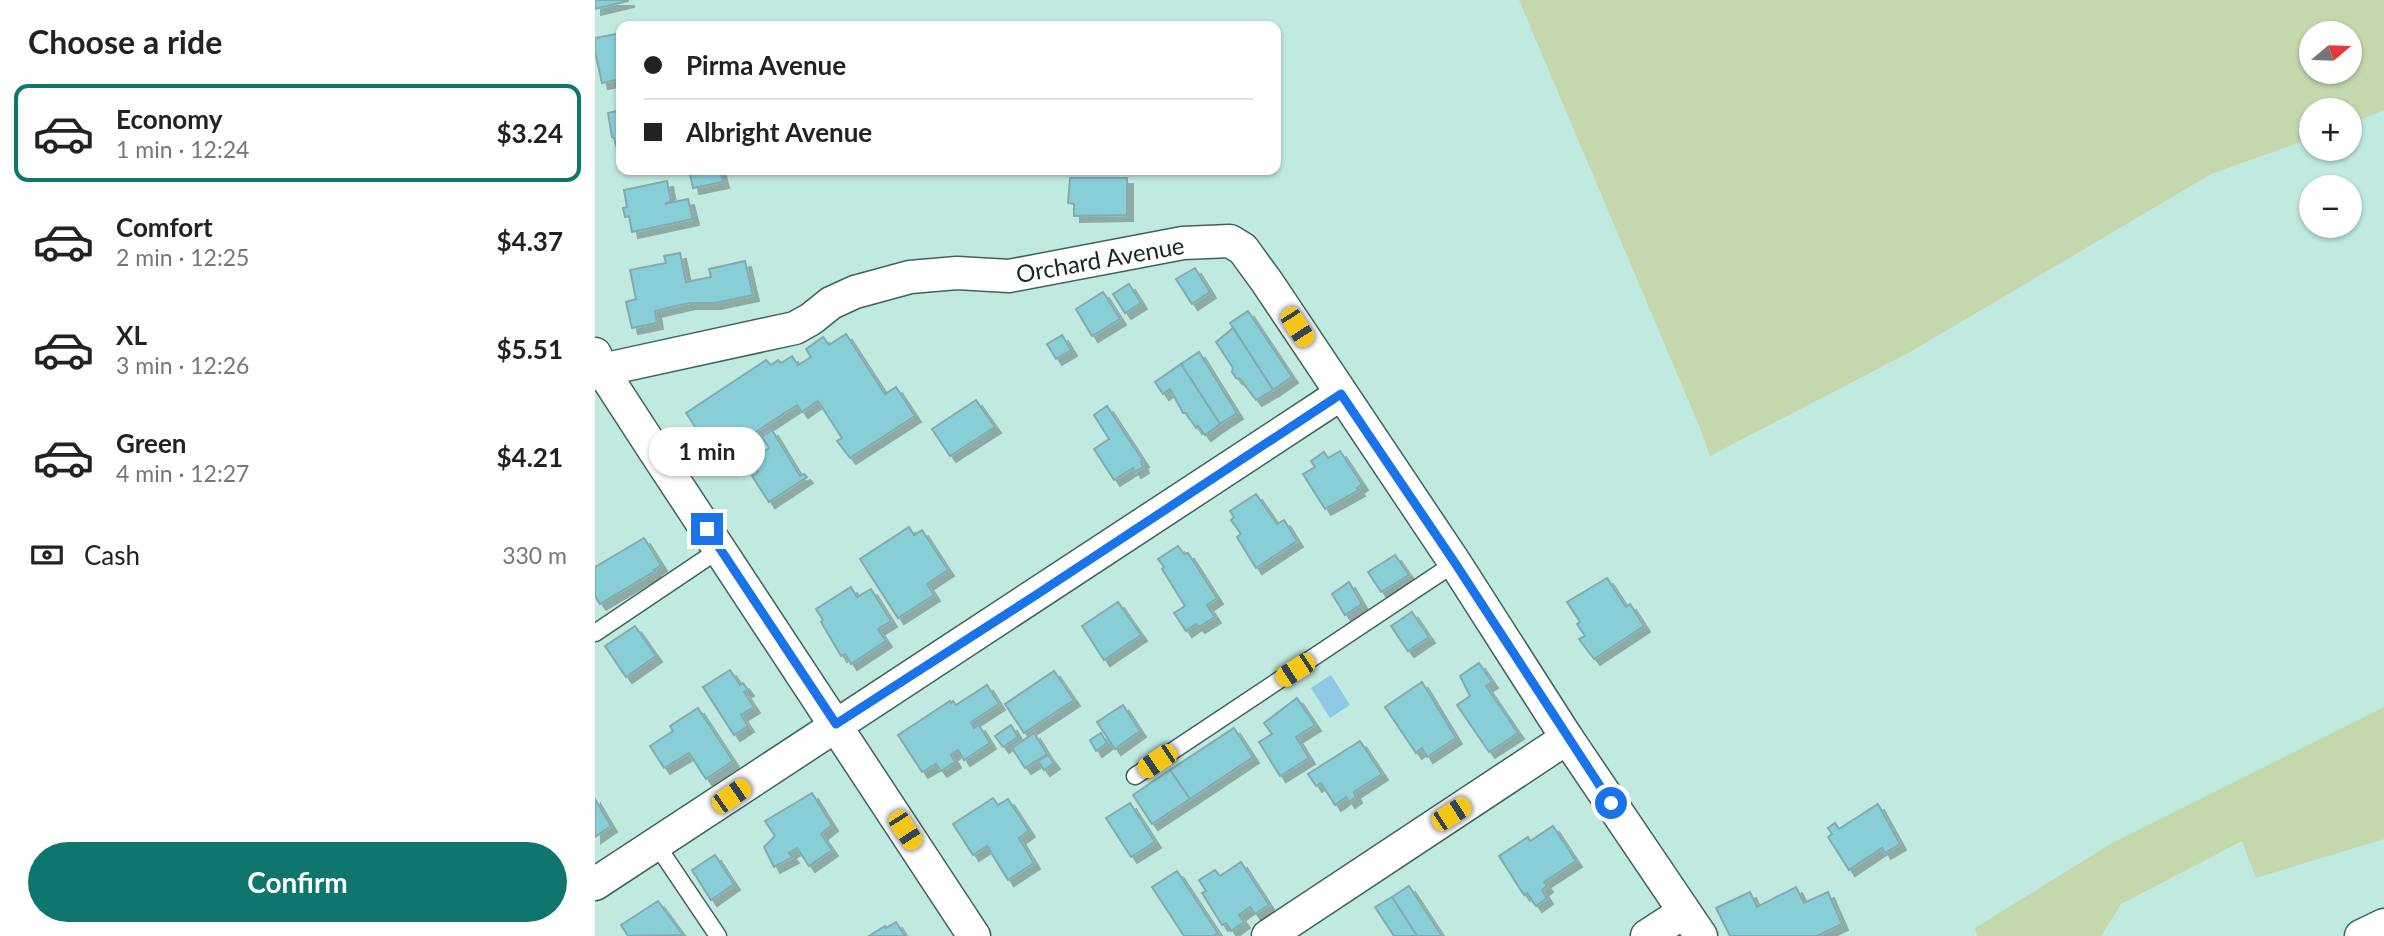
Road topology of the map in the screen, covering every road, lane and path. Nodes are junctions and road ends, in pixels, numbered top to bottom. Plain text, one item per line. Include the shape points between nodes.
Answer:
1 (597, 366) edge
2 (1341, 394) junction
3 (720, 549) junction
4 (1455, 563) junction
5 (595, 633) edge
6 (836, 724) junction
7 (1567, 738) junction
8 (1135, 776) dead end
9 (656, 844) junction
10 (595, 884) edge
11 (1692, 924) edge
12 (2384, 925) edge
13 (718, 936) edge
14 (974, 936) edge
15 (1268, 936) edge
16 (1647, 936) edge
17 (2361, 936) edge

1 - 2 street, Orchard Avenue via 795,328 855,292 910,277 957,273 1009,276 1183,243 1230,241 1243,249
1 - 3 street
2 - 4 street
2 - 6 street
3 - 5 lane
3 - 6 street
4 - 7 street
4 - 8 lane
6 - 9 street
6 - 14 street
7 - 11 street
7 - 15 street
9 - 10 street
9 - 13 lane
11 - 16 street
12 - 17 street

